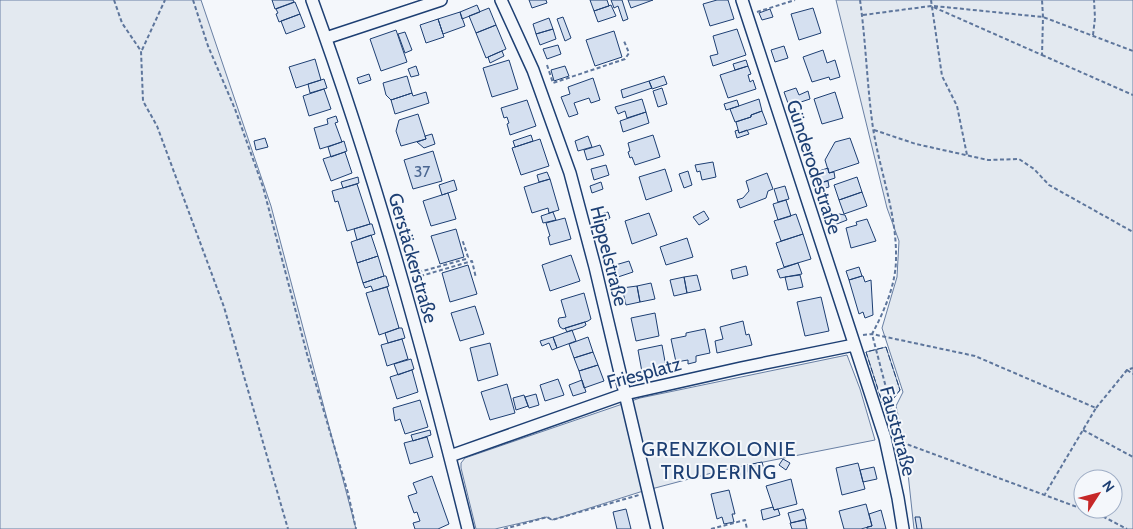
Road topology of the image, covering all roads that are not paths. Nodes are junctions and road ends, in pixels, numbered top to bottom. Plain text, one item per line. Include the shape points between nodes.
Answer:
1 (312, 0) edge
2 (440, 0) edge
3 (501, 0) edge
4 (742, 0) edge
5 (326, 38) junction
6 (854, 345) junction
7 (625, 394) junction
8 (450, 456) junction
9 (468, 529) edge
10 (657, 529) edge
11 (903, 529) edge

1 - 5 street, Gerstäckerstraße
2 - 5 street
3 - 7 street, Hippelstraße via 533,70 570,173
4 - 6 street, Günderodestraße
5 - 8 street, Gerstäckerstraße via 375,190
6 - 7 street, Friesplatz
6 - 11 street, Fauststraße via 885,438
7 - 8 street, Friesplatz
7 - 10 street, Hippelstraße
8 - 9 street, Gerstäckerstraße

